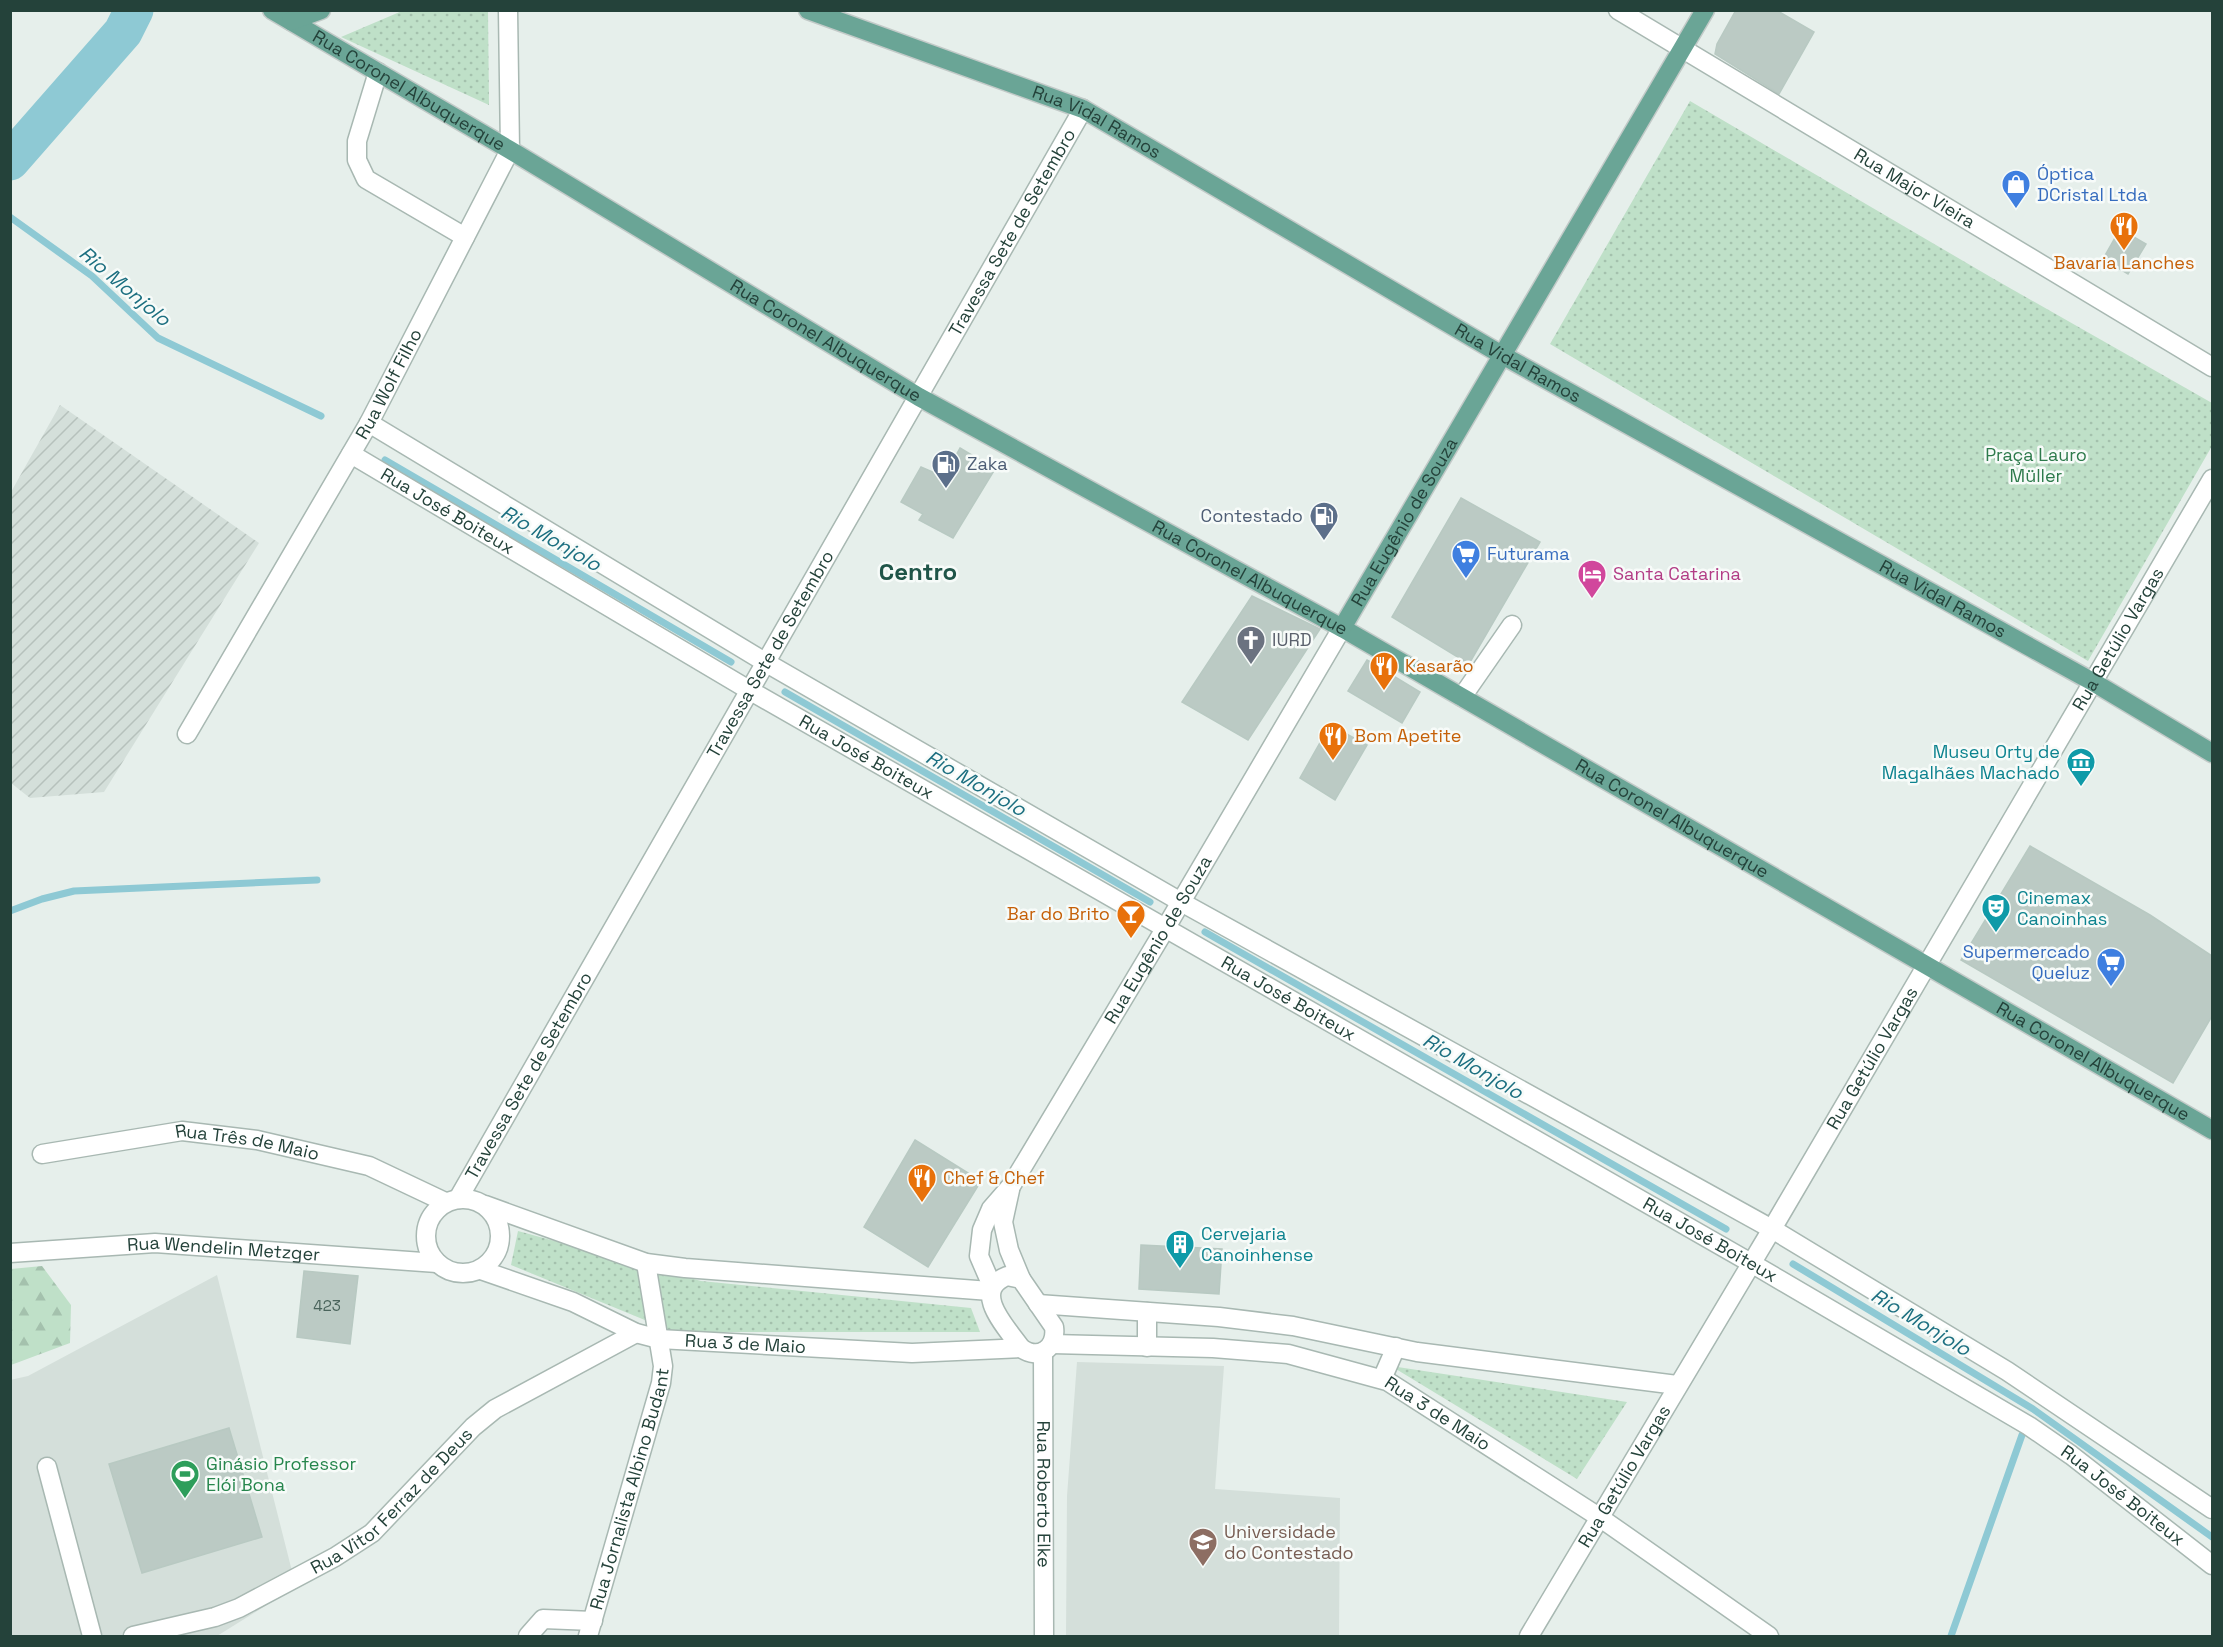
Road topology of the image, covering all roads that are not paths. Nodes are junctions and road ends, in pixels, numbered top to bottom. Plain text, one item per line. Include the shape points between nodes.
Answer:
1 (272, 10) edge
2 (321, 10) edge
3 (508, 10) edge
4 (808, 10) edge
5 (1618, 10) edge
6 (1705, 10) edge
7 (291, 21) junction
8 (1682, 49) junction
9 (378, 72) junction
10 (1083, 109) junction
11 (510, 150) junction
12 (465, 237) junction
13 (1502, 356) junction
14 (2212, 368) edge
15 (919, 397) junction
16 (369, 423) junction
17 (351, 454) junction
18 (2212, 478) edge
19 (1512, 625) dead end
20 (1342, 628) junction
21 (765, 662) junction
22 (2093, 682) junction
23 (749, 690) junction
24 (1462, 697) junction
25 (188, 734) dead end
26 (2212, 753) edge
27 (1181, 902) junction
28 (1165, 929) junction
29 (1926, 965) junction
30 (2212, 1130) edge
31 (42, 1154) dead end
32 (1011, 1186) junction
33 (452, 1200) junction
34 (485, 1205) junction
35 (1772, 1229) junction
36 (10, 1253) edge
37 (436, 1263) junction
38 (646, 1263) junction
39 (1751, 1263) junction
40 (481, 1270) junction
41 (1021, 1279) junction
42 (991, 1289) junction
43 (1038, 1304) junction
44 (1148, 1312) junction
45 (636, 1333) junction
46 (659, 1339) junction
47 (1147, 1347) junction
48 (1396, 1347) junction
49 (1021, 1348) junction
50 (1048, 1348) junction
51 (1382, 1379) junction
52 (1677, 1385) junction
53 (47, 1467) dead end
54 (2212, 1509) edge
55 (1599, 1517) junction
56 (2212, 1565) edge
57 (591, 1629) edge
58 (92, 1636) edge
59 (133, 1636) edge
60 (528, 1636) edge
61 (1044, 1636) edge
62 (1529, 1636) edge
63 (1769, 1636) edge

1 - 7 main road, Rua Coronel Albuquerque
2 - 7 main road
3 - 11 street, Rua Wolf Filho
4 - 10 main road, Rua Vidal Ramos
5 - 8 street, Rua Major Vieira
6 - 8 main road, Rua Eugênio de Souza
7 - 9 main road, Rua Coronel Albuquerque
8 - 13 main road, Rua Eugênio de Souza
8 - 14 street, Rua Major Vieira
9 - 11 main road, Rua Coronel Albuquerque
9 - 12 street via 357,141 357,160 366,179
10 - 13 main road, Rua Vidal Ramos
10 - 15 street, Travessa Sete de Setembro
11 - 12 street, Rua Wolf Filho
11 - 15 main road, Rua Coronel Albuquerque
12 - 16 street, Rua Wolf Filho
13 - 20 main road, Rua Eugênio de Souza
13 - 22 main road, Rua Vidal Ramos
15 - 20 main road, Rua Coronel Albuquerque
15 - 21 street, Travessa Sete de Setembro
16 - 17 street, Rua Wolf Filho
16 - 21 street, Rua José Boiteux
17 - 23 street, Rua José Boiteux
17 - 25 street, Rua Wolf Filho
18 - 22 street, Rua Getúlio Vargas
19 - 24 street
20 - 24 main road, Rua Coronel Albuquerque
20 - 27 street, Rua Eugênio de Souza
21 - 23 street, Travessa Sete de Setembro
21 - 27 street, Rua José Boiteux
22 - 26 main road, Rua Vidal Ramos
22 - 29 street, Rua Getúlio Vargas
23 - 28 street, Rua José Boiteux
23 - 33 street, Travessa Sete de Setembro
24 - 29 main road, Rua Coronel Albuquerque
27 - 28 street, Rua Eugênio de Souza
27 - 35 street, Rua José Boiteux
28 - 32 street, Rua Eugênio de Souza
28 - 39 street, Rua José Boiteux
29 - 30 main road, Rua Coronel Albuquerque
29 - 35 street, Rua Getúlio Vargas
31 - 33 street, Rua Três de Maio via 182,1131 257,1140 369,1166
32 - 41 street, Rua Eugênio de Souza via 1003,1222
32 - 42 street, Rua Eugênio de Souza via 992,1209 982,1230 979,1256
33 - 34 street via 472,1199
33 - 37 street via 435,1211 428,1223 426,1238
34 - 38 street
34 - 40 street via 501,1230 500,1246 493,1260
35 - 39 street, Rua Getúlio Vargas
35 - 54 street, Rua José Boiteux via 2007,1371
36 - 37 street, Rua Wendelin Metzger via 155,1242
37 - 40 street via 450,1272
38 - 42 street
38 - 46 street, Rua Jornalista Albino Budant
39 - 52 street, Rua Getúlio Vargas
39 - 56 street, Rua José Boiteux via 2029,1426
40 - 45 street, Rua 3 de Maio via 573,1302
41 - 42 street via 1007,1276 997,1280
41 - 43 street, Rua Eugênio de Souza
42 - 49 street, Rua Eugênio de Souza via 992,1305
43 - 44 street, Rua 3 de Maio
43 - 50 street, Rua Roberto Elke via 1054,1327 1055,1336
44 - 47 street
44 - 48 street, Rua 3 de Maio via 1293,1326
45 - 46 street, Rua 3 de Maio
45 - 59 street, Rua Vitor Ferraz de Deus via 495,1409 372,1533 335,1557 239,1608
46 - 49 street, Rua 3 de Maio via 912,1353
46 - 57 street, Rua Jornalista Albino Budant via 661,1383
47 - 50 street, Rua 3 de Maio
47 - 51 street, Rua 3 de Maio via 1288,1354
48 - 51 street
48 - 52 street, Rua 3 de Maio
49 - 50 street, Rua 3 de Maio via 1036,1354
50 - 61 street, Rua Roberto Elke
51 - 55 street, Rua 3 de Maio
52 - 55 street, Rua Getúlio Vargas
53 - 58 street
55 - 62 street, Rua Getúlio Vargas
55 - 63 street, Rua 3 de Maio
57 - 60 street via 543,1619

